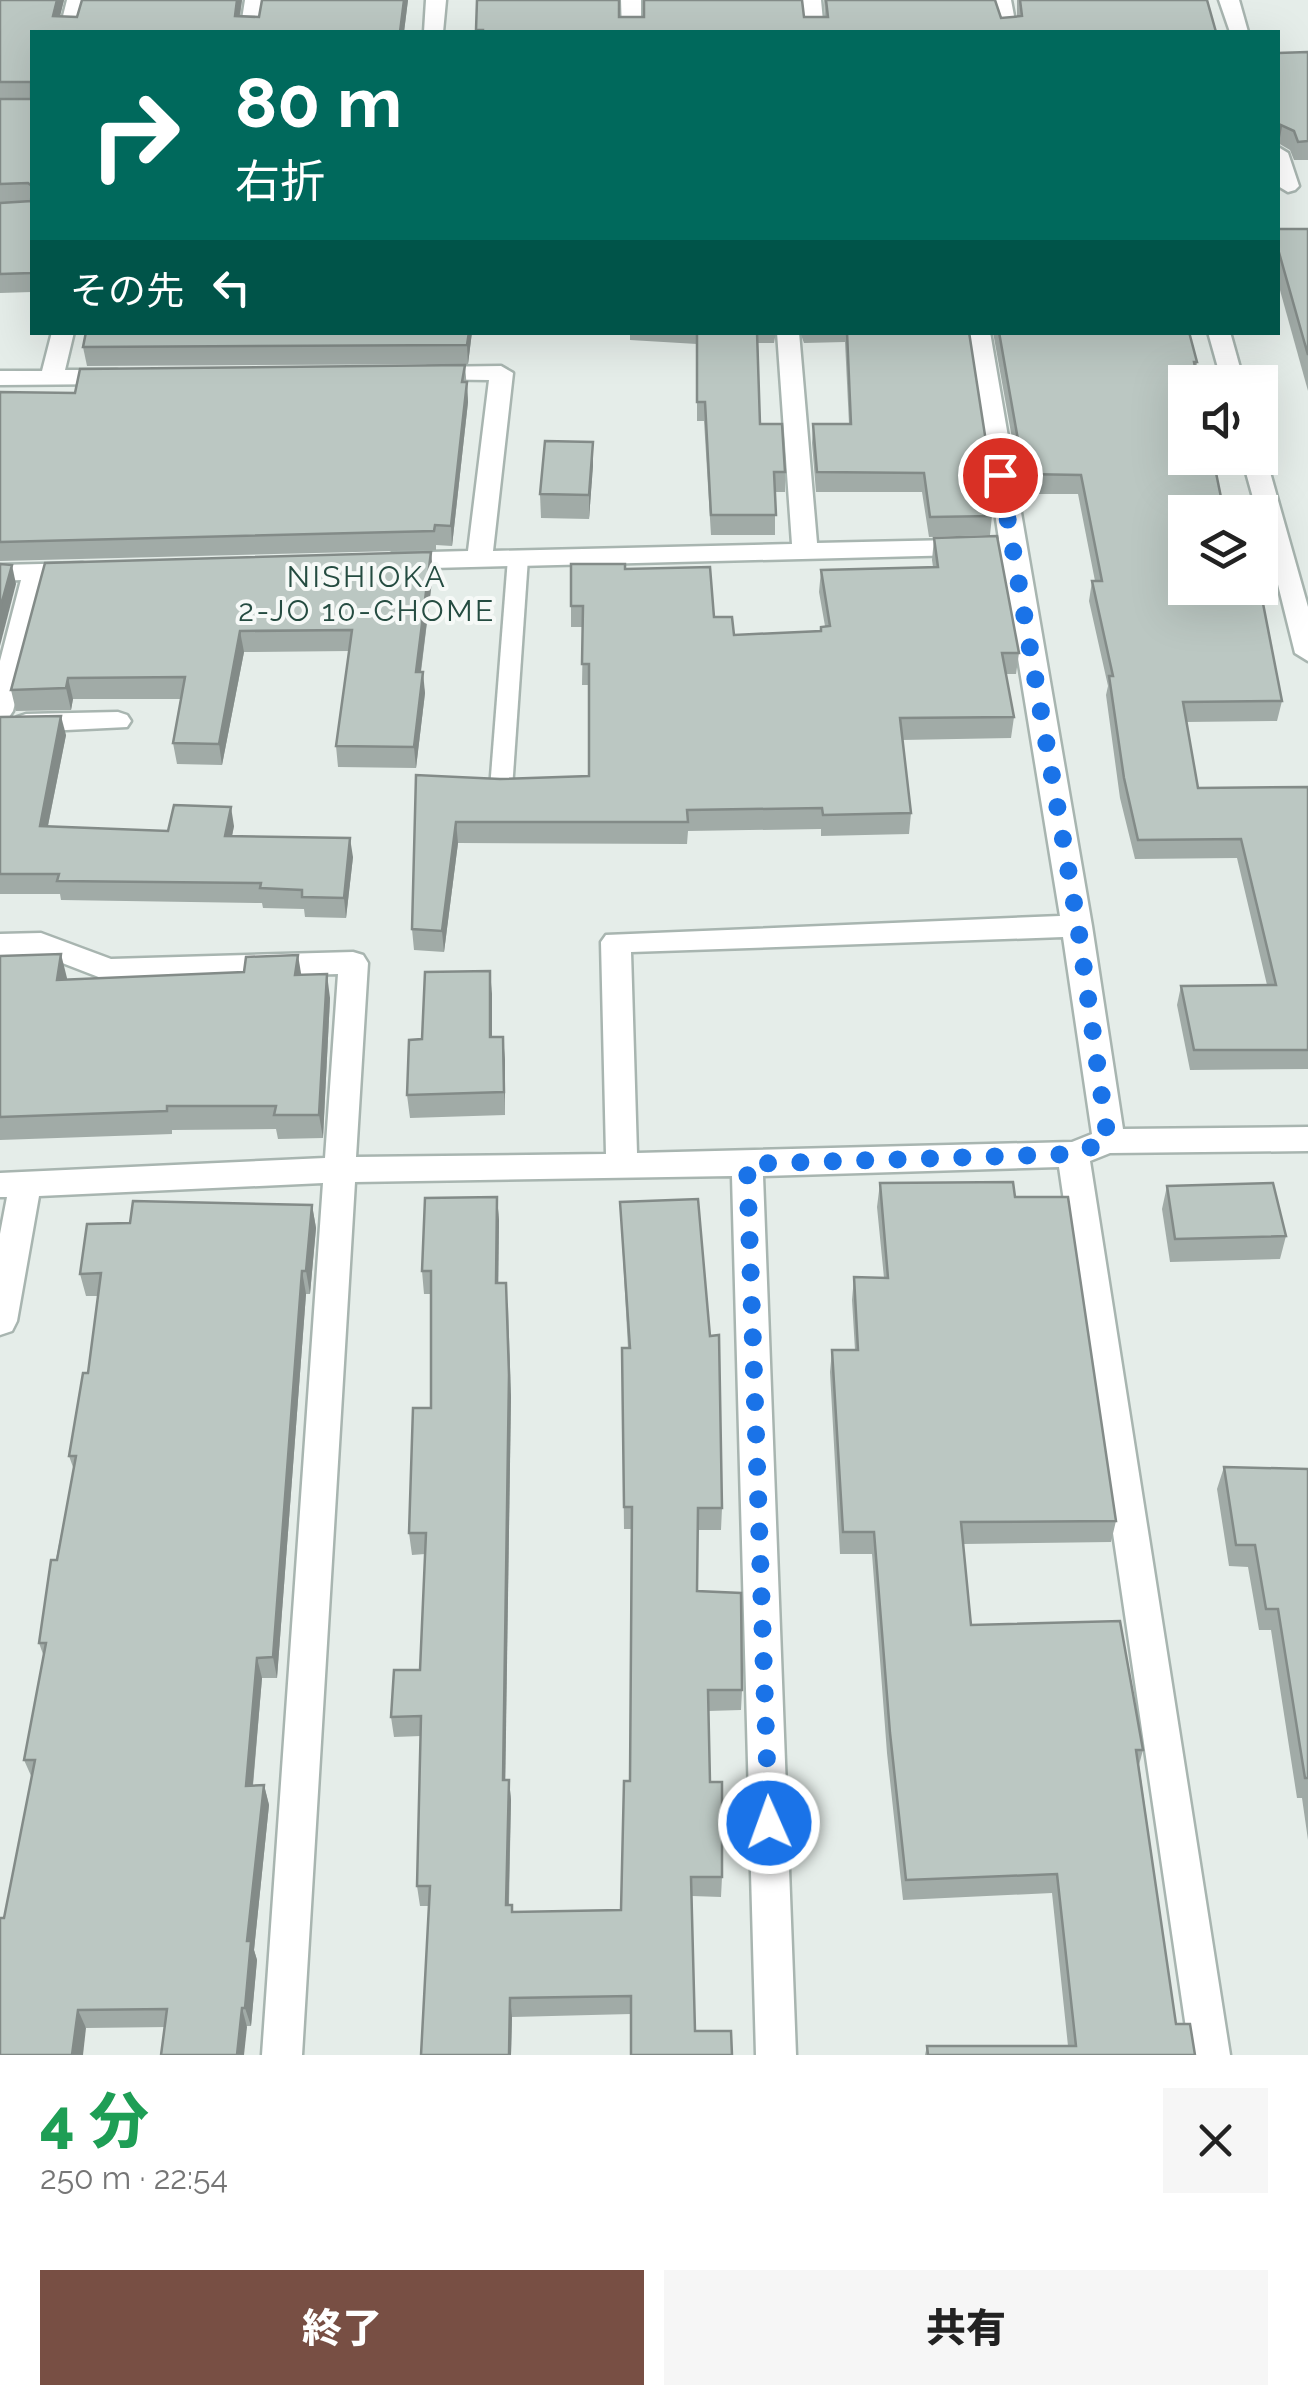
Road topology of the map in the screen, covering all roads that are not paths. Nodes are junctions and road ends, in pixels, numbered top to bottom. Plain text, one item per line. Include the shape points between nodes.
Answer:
1 (77, 0) edge
2 (255, 0) edge
3 (436, 0) edge
4 (630, 0) edge
5 (811, 0) edge
6 (1001, 0) edge
7 (1229, 0) edge
8 (70, 30) edge
9 (250, 30) edge
10 (434, 30) edge
11 (632, 30) edge
12 (815, 30) edge
13 (1008, 30) edge
14 (1238, 30) edge
15 (1280, 157) edge
16 (1291, 186) edge
17 (62, 335) edge
18 (788, 335) edge
19 (979, 335) edge
20 (1220, 335) edge
21 (1228, 365) edge
22 (403, 374) edge
23 (150, 377) edge
24 (0, 378) edge
25 (52, 378) junction
26 (1259, 475) edge
27 (1010, 546) junction
28 (805, 550) junction
29 (518, 558) junction
30 (480, 559) junction
31 (364, 562) edge
32 (114, 570) edge
33 (36, 572) junction
34 (0, 573) edge
35 (1308, 653) edge
36 (0, 711) edge
37 (118, 721) dead end
38 (0, 724) edge
39 (501, 788) edge
40 (1078, 926) junction
41 (0, 945) edge
42 (1308, 1139) edge
43 (1108, 1141) junction
44 (1073, 1154) junction
45 (747, 1164) junction
46 (622, 1166) junction
47 (339, 1170) junction
48 (13, 1185) edge
49 (0, 1321) edge
50 (282, 2055) edge
51 (776, 2055) edge
52 (1210, 2055) edge

1 - 8 street
2 - 9 street
3 - 10 street
4 - 11 street
5 - 12 street
6 - 13 street
7 - 14 street
15 - 16 street
17 - 25 street
18 - 28 street
19 - 27 street
20 - 21 street
22 - 30 street via 500,373
23 - 25 street
24 - 25 street
26 - 35 street
27 - 28 street
27 - 40 street
28 - 29 street
29 - 30 street
29 - 39 lane
30 - 31 street
32 - 33 street
33 - 34 street
33 - 36 street
37 - 38 street
40 - 43 street
40 - 46 street via 616,942
41 - 47 street via 41,943 108,970 353,963
42 - 43 street
43 - 44 street
44 - 45 street
44 - 52 street
45 - 46 street
45 - 51 street
46 - 47 street
47 - 48 street
47 - 50 street
48 - 49 street

